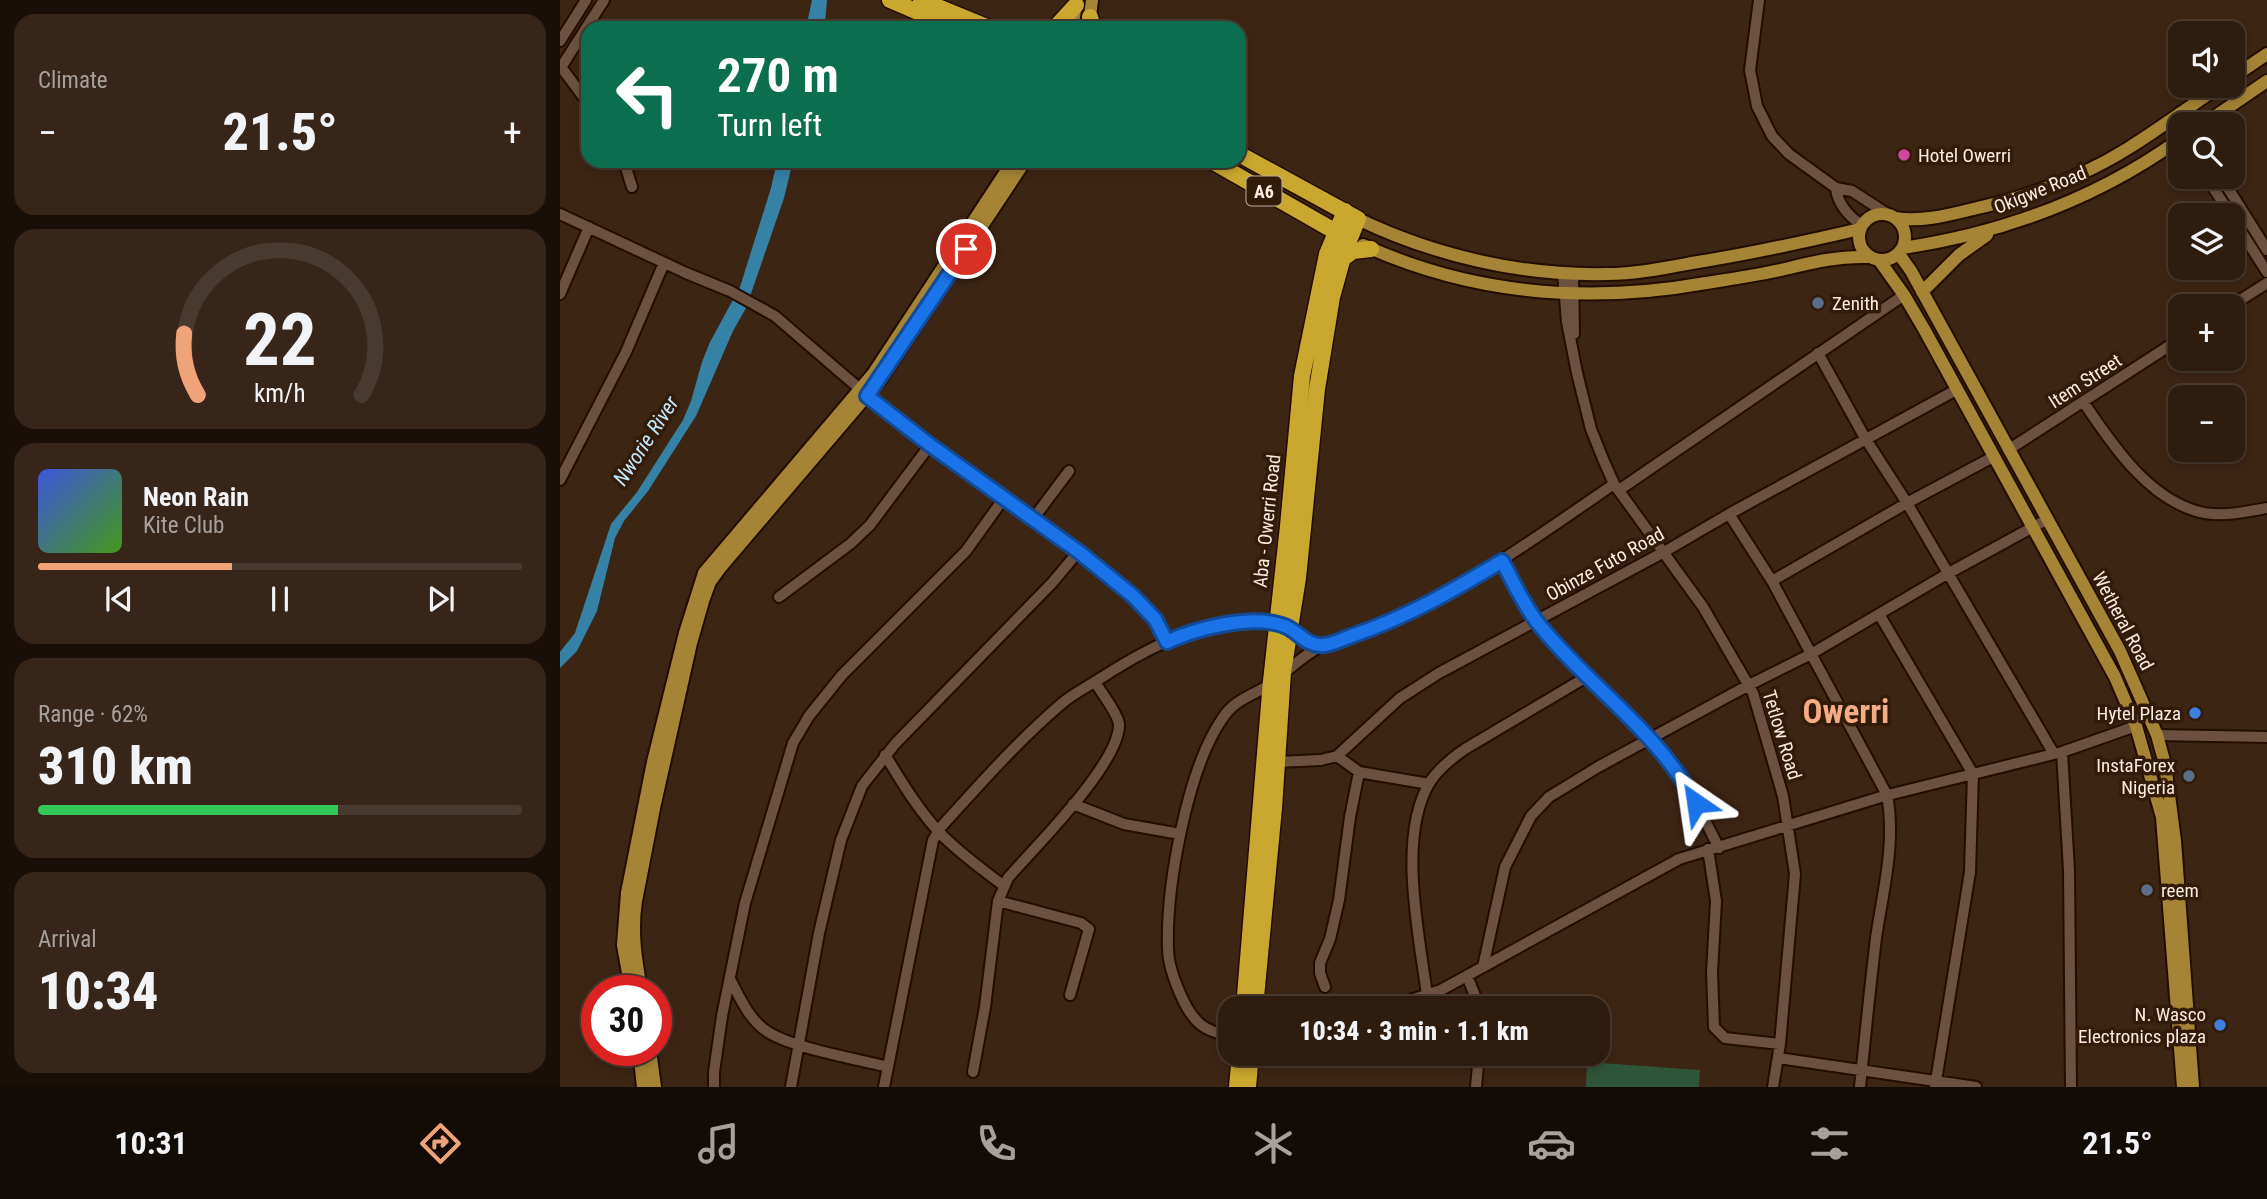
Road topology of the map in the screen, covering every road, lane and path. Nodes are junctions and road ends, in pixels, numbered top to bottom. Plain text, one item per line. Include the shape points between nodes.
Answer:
1 (586, 0) edge
2 (604, 0) edge
3 (890, 0) edge
4 (921, 0) edge
5 (1759, 0) edge
6 (1082, 2) edge
7 (588, 21) edge
8 (939, 21) edge
9 (972, 21) edge
10 (1062, 21) edge
11 (1075, 21) edge
12 (1089, 21) edge
13 (581, 30) edge
14 (560, 41) edge
15 (564, 52) edge
16 (2267, 54) edge
17 (561, 68) edge
18 (2245, 69) edge
19 (2267, 80) edge
20 (581, 94) edge
21 (2202, 98) edge
22 (2180, 112) edge
23 (2221, 112) edge
24 (2168, 121) edge
25 (2168, 147) edge
26 (1246, 158) edge
27 (626, 168) edge
28 (1008, 168) edge
29 (1020, 168) edge
30 (1224, 168) edge
31 (632, 187) dead end
32 (1836, 188) junction
33 (2229, 189) edge
34 (560, 214) edge
35 (1352, 215) junction
36 (1892, 216) junction
37 (1317, 222) junction
38 (589, 227) junction
39 (1861, 227) junction
40 (1994, 230) junction
41 (1343, 236) junction
42 (2245, 237) edge
43 (1371, 249) junction
44 (2267, 250) edge
45 (1901, 251) junction
46 (1335, 257) junction
47 (1874, 258) junction
48 (664, 263) junction
49 (2267, 272) edge
50 (1568, 273) junction
51 (2267, 283) edge
52 (1922, 292) junction
53 (560, 294) edge
54 (1569, 295) junction
55 (1904, 295) junction
56 (2245, 297) edge
57 (2168, 348) edge
58 (1818, 353) junction
59 (1955, 390) junction
60 (864, 393) junction
61 (2084, 403) junction
62 (1865, 438) junction
63 (930, 445) junction
64 (2008, 450) junction
65 (1993, 457) junction
66 (1069, 471) dead end
67 (560, 480) edge
68 (1617, 487) junction
69 (1004, 498) junction
70 (1907, 503) junction
71 (2267, 508) edge
72 (1729, 514) junction
73 (1033, 519) junction
74 (2046, 520) junction
75 (2032, 528) junction
76 (1079, 552) junction
77 (1664, 552) junction
78 (1502, 561) junction
79 (1947, 574) junction
80 (1772, 581) junction
81 (779, 597) dead end
82 (1880, 614) junction
83 (1536, 621) junction
84 (1283, 626) junction
85 (1167, 642) junction
86 (1323, 645) junction
87 (1811, 654) junction
88 (1588, 676) junction
89 (1277, 677) junction
90 (1095, 681) junction
91 (1749, 685) junction
92 (2136, 726) junction
93 (2157, 735) junction
94 (2267, 737) edge
95 (1650, 740) junction
96 (2058, 753) junction
97 (886, 755) junction
98 (1337, 756) junction
99 (1277, 762) junction
100 (1359, 772) junction
101 (1973, 774) junction
102 (1429, 784) junction
103 (1887, 796) junction
104 (1073, 804) junction
105 (1788, 825) junction
106 (938, 831) junction
107 (1180, 834) junction
108 (1713, 848) junction
109 (1004, 886) junction
110 (998, 901) junction
111 (1483, 967) junction
112 (628, 975) edge
113 (638, 975) edge
114 (1467, 976) junction
115 (730, 979) junction
116 (1325, 987) dead end
117 (1070, 995) dead end
118 (1427, 995) junction
119 (1245, 996) edge
120 (1256, 996) edge
121 (1424, 996) edge
122 (1475, 996) edge
123 (1218, 1033) edge
124 (799, 1044) junction
125 (1780, 1044) junction
126 (1778, 1058) junction
127 (641, 1066) edge
128 (652, 1066) edge
129 (1239, 1066) edge
130 (1250, 1066) edge
131 (1478, 1066) edge
132 (888, 1067) junction
133 (1862, 1071) junction
134 (973, 1072) dead end
135 (1936, 1084) edge
136 (643, 1087) edge
137 (655, 1087) edge
138 (714, 1087) edge
139 (791, 1087) edge
140 (884, 1087) edge
141 (1237, 1087) edge
142 (1248, 1087) edge
143 (1476, 1087) edge
144 (1773, 1087) edge
145 (1860, 1087) edge
146 (1976, 1087) edge
147 (2071, 1087) edge
148 (2183, 1087) edge
149 (2193, 1087) edge

1 - 14 street
2 - 7 street
3 - 8 highway
4 - 9 highway
5 - 32 street via 1750,71 1757,106 1772,136 1789,154
6 - 10 highway
6 - 11 main road
6 - 12 main road
13 - 15 street
15 - 17 street
16 - 18 main road
17 - 20 street
19 - 23 main road
21 - 22 main road
24 - 36 main road via 2094,167 2010,201 1910,220
25 - 40 main road, Okigwe Road via 2146,164 2099,187
26 - 35 highway, A6
27 - 31 street
28 - 60 main road
29 - 60 main road
30 - 37 highway, A6
32 - 36 street via 1852,191
32 - 39 street via 1839,201
33 - 44 street
34 - 38 street
35 - 41 highway, Aba - Owerri Road
35 - 50 main road via 1446,253 1521,269
36 - 39 main road via 1878,214
36 - 45 main road via 1905,232
37 - 41 highway, A6
37 - 46 highway
38 - 48 street
38 - 53 street
39 - 47 main road via 1859,241
39 - 50 main road via 1770,250 1678,266 1609,274
40 - 45 main road, Okigwe Road
40 - 52 main road via 1959,255
41 - 43 main road
41 - 46 highway, Aba - Owerri Road
42 - 49 street
43 - 46 highway
43 - 54 main road via 1476,282
45 - 47 main road via 1893,258
45 - 52 main road, Wetheral Road
46 - 84 highway, Aba - Owerri Road via 1301,376
47 - 54 main road via 1844,256 1659,291
47 - 55 main road, Wetheral Road
48 - 60 street via 755,304
48 - 67 street via 626,352
50 - 54 street, Tetlow Road
51 - 56 street
52 - 64 main road, Wetheral Road
54 - 68 street, Tetlow Road via 1574,354 1591,429
55 - 58 street
55 - 59 main road, Wetheral Road
57 - 61 street, Item Street
58 - 62 street
58 - 68 street
59 - 62 street, Obinze Futo Road
59 - 65 main road, Wetheral Road
60 - 63 street
60 - 112 main road via 700,580 653,762 627,892 623,945
60 - 113 main road via 710,582 688,656 633,921
61 - 64 street, Item Street
61 - 71 street via 2113,445 2173,502 2210,513
62 - 70 street
62 - 72 street, Obinze Futo Road
63 - 69 street
63 - 81 street via 870,525
64 - 74 main road, Wetheral Road
65 - 70 street
65 - 75 main road, Wetheral Road
66 - 73 street
68 - 77 street, Tetlow Road
68 - 78 street
69 - 73 street
69 - 115 street via 966,551 842,675 793,743 757,858
70 - 79 street
70 - 80 street
72 - 77 street, Obinze Futo Road
72 - 80 street
73 - 76 street
74 - 75 street
74 - 93 main road, Wetheral Road via 2120,651
75 - 79 street
75 - 92 main road, Wetheral Road via 2115,677
76 - 85 street via 1144,607
76 - 97 street
77 - 83 street, Obinze Futo Road
77 - 91 street, Tetlow Road
78 - 83 street
78 - 86 street via 1393,621
79 - 82 street
79 - 96 street
80 - 87 street
82 - 87 street
82 - 101 street
83 - 88 street
83 - 98 street, Obinze Futo Road via 1400,698
84 - 85 street via 1224,624
84 - 86 street via 1300,638
84 - 89 highway, Aba - Owerri Road
85 - 90 street
86 - 89 street
87 - 91 street
87 - 103 street
88 - 95 street
88 - 102 street via 1465,749
89 - 99 highway, Aba - Owerri Road
89 - 107 street via 1241,699 1213,734
89 - 119 highway, Aba - Owerri Road
90 - 104 street via 1119,721 1117,740
90 - 106 street via 1013,749
91 - 95 street
91 - 105 street, Tetlow Road
92 - 96 street
92 - 148 main road, Wetheral Road via 2162,817
93 - 94 street
93 - 149 main road, Wetheral Road via 2175,841
95 - 108 street via 1689,789
95 - 111 street via 1549,797 1531,816 1505,867
96 - 101 street
96 - 147 street via 2069,870
97 - 106 street
97 - 124 street via 862,786 841,840
98 - 99 street
98 - 100 street
99 - 120 highway, Aba - Owerri Road
100 - 102 street
100 - 116 street via 1339,900 1320,963
101 - 103 street
101 - 135 street via 1970,872
102 - 118 street via 1412,844
103 - 105 street
103 - 133 street via 1892,838
104 - 107 street via 1124,824
104 - 109 street
105 - 108 street
105 - 125 street, Tetlow Road via 1795,874
106 - 109 street
106 - 132 street via 928,859
107 - 123 street via 1168,960 1177,988 1197,1022
108 - 111 street via 1679,859
108 - 125 street via 1714,1027 1725,1038
109 - 110 street
110 - 117 street via 1089,929
110 - 134 street
111 - 114 street
114 - 118 street
114 - 122 street
115 - 124 street via 752,1018 768,1032
115 - 138 street
118 - 121 street
124 - 132 street
124 - 139 street
125 - 126 street, Tetlow Road
126 - 133 street
126 - 144 street, Tetlow Road
127 - 136 main road
128 - 137 main road
129 - 141 highway
130 - 142 highway
131 - 143 street
132 - 140 street
133 - 135 street
133 - 145 street
135 - 146 street

